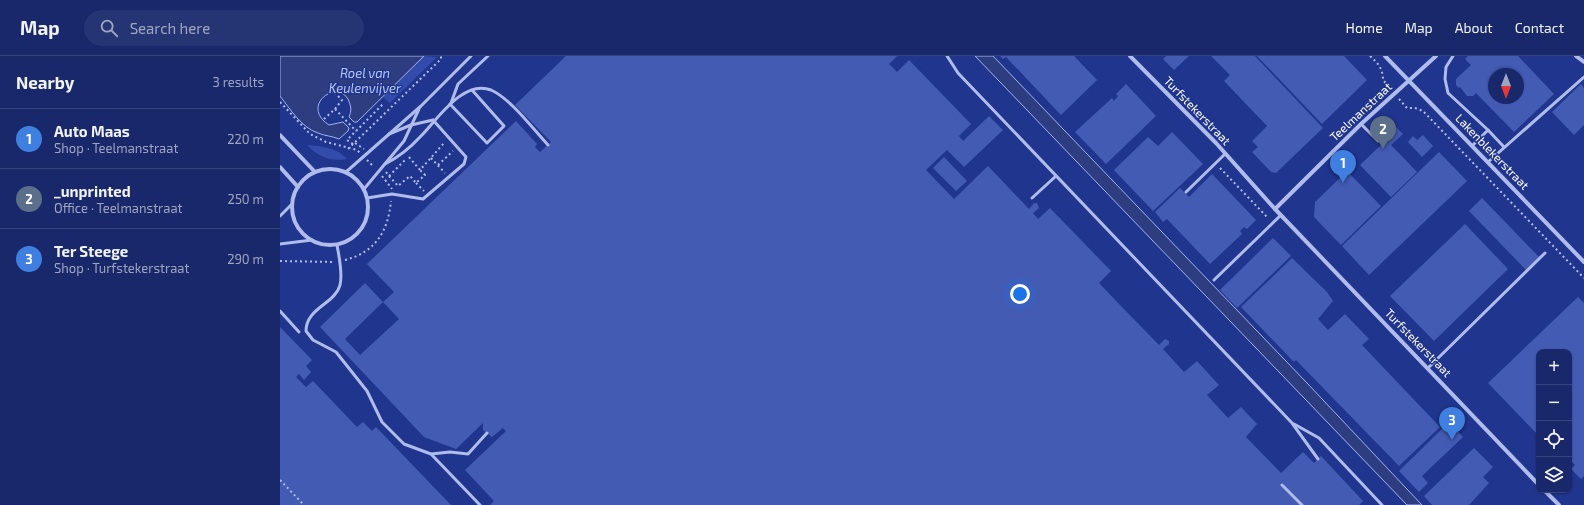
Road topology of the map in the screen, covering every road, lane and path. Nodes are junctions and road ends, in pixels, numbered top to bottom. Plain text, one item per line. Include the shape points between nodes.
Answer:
1 (441, 56) edge
2 (465, 56) edge
3 (472, 56) edge
4 (488, 56) edge
5 (947, 56) edge
6 (1130, 56) edge
7 (1370, 56) edge
8 (1385, 56) edge
9 (1436, 56) edge
10 (1454, 56) edge
11 (1576, 56) edge
12 (468, 59) junction
13 (1584, 62) edge
14 (1584, 77) edge
15 (1409, 81) junction
16 (472, 90) junction
17 (335, 94) dead end
18 (1395, 94) junction
19 (280, 102) edge
20 (383, 104) dead end
21 (450, 104) junction
22 (420, 106) junction
23 (335, 109) junction
24 (324, 119) dead end
25 (433, 120) junction
26 (1361, 124) junction
27 (411, 125) junction
28 (1488, 130) junction
29 (356, 131) junction
30 (280, 135) edge
31 (385, 136) junction
32 (1378, 141) dead end
33 (353, 144) junction
34 (548, 145) dead end
35 (1472, 146) junction
36 (457, 147) junction
37 (1504, 147) junction
38 (348, 148) junction
39 (1225, 154) junction
40 (364, 157) junction
41 (431, 158) dead end
42 (1488, 162) junction
43 (385, 164) junction
44 (438, 166) junction
45 (1218, 166) dead end
46 (280, 167) edge
47 (420, 170) dead end
48 (315, 172) junction
49 (346, 172) junction
50 (378, 172) junction
51 (389, 176) dead end
52 (1056, 176) junction
53 (449, 177) junction
54 (416, 184) junction
55 (298, 187) junction
56 (364, 189) junction
57 (1186, 192) dead end
58 (392, 194) junction
59 (428, 196) junction
60 (367, 198) junction
61 (1032, 198) dead end
62 (292, 204) junction
63 (1275, 209) junction
64 (1281, 215) junction
65 (280, 216) edge
66 (1273, 223) junction
67 (312, 240) junction
68 (280, 244) edge
69 (337, 245) junction
70 (1546, 253) dead end
71 (340, 261) junction
72 (280, 262) edge
73 (1584, 262) edge
74 (1584, 278) edge
75 (1214, 280) dead end
76 (280, 312) edge
77 (299, 332) dead end
78 (1428, 368) junction
79 (1292, 424) junction
80 (487, 433) dead end
81 (431, 454) junction
82 (1318, 459) dead end
83 (280, 480) edge
84 (1536, 482) edge
85 (1282, 485) dead end
86 (1547, 493) edge
87 (304, 505) edge
88 (480, 505) edge
89 (1302, 505) edge
90 (1382, 505) edge
91 (1559, 505) edge

1 - 33 path via 441,59
2 - 12 lane
3 - 12 lane
4 - 21 lane via 458,84
5 - 52 lane via 958,73
6 - 39 street, Turfstekerstraat
7 - 18 path via 1383,72 1383,80
8 - 15 street, Lakenblekerstraat
9 - 15 street, Teelmanstraat
10 - 28 lane via 1446,67 1448,93
11 - 13 street
12 - 22 lane
14 - 37 lane
15 - 18 street, Teelmanstraat
15 - 35 street, Lakenblekerstraat
16 - 21 lane
16 - 21 lane via 504,126 487,143
16 - 34 lane via 491,90 507,101
17 - 23 path via 342,100
18 - 26 street, Teelmanstraat
18 - 74 path via 1407,108 1423,111
19 - 38 path via 310,134
20 - 29 path
21 - 25 lane
22 - 27 lane
22 - 31 lane
23 - 24 path
23 - 29 path
25 - 27 lane
25 - 36 lane
25 - 43 lane via 422,135 396,158
26 - 32 lane
26 - 63 street, Teelmanstraat
27 - 31 lane
27 - 43 lane via 404,141
28 - 35 lane
28 - 37 lane
29 - 33 path via 348,140
30 - 48 street
31 - 40 lane
33 - 38 path
35 - 42 street, Lakenblekerstraat
36 - 44 path
36 - 53 lane via 466,157 466,161
37 - 42 lane
38 - 40 path via 358,150
39 - 57 lane
39 - 63 street, Turfstekerstraat
40 - 49 lane
40 - 50 path
41 - 44 path
42 - 73 street, Lakenblekerstraat
43 - 50 lane
44 - 53 path
45 - 66 path
46 - 55 street
47 - 54 path via 425,175
48 - 49 street via 330,169
48 - 55 street via 305,178
49 - 56 street
50 - 56 lane
50 - 58 path via 391,187
51 - 54 path via 398,186 410,176
52 - 61 lane
52 - 79 lane
53 - 59 lane
54 - 59 path
55 - 62 street
56 - 60 street
58 - 59 lane via 423,199
58 - 60 lane
58 - 71 path via 387,223 380,237 367,250
60 - 69 street via 368,214 362,228 347,242
62 - 65 lane
62 - 67 street via 294,219 301,231
63 - 64 street, Turfstekerstraat
64 - 66 lane
64 - 78 street, Turfstekerstraat
66 - 75 lane
67 - 68 lane
67 - 69 street via 321,244
69 - 71 lane
70 - 78 lane
71 - 72 path
71 - 81 lane via 340,285 336,293 308,319 306,331 313,340 336,352 367,391 382,422 404,444
76 - 77 lane
78 - 84 street, Turfstekerstraat
79 - 82 lane
79 - 90 lane via 1318,438
80 - 81 lane via 468,454
81 - 88 lane
83 - 87 path
85 - 89 lane
86 - 91 street

